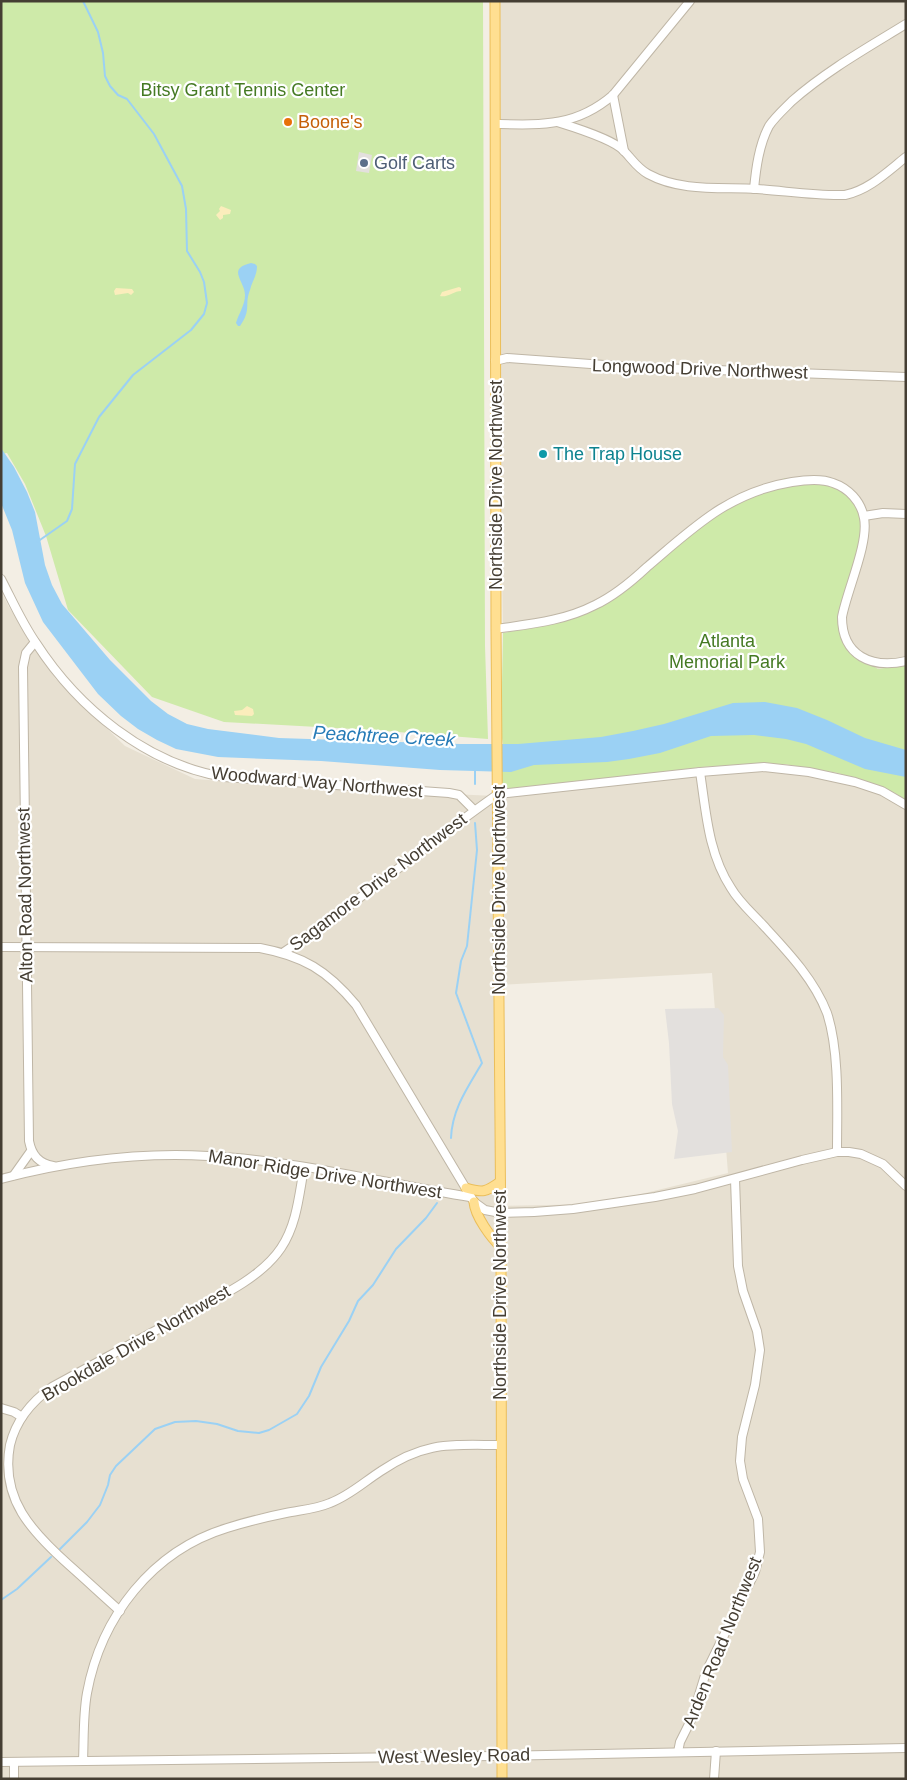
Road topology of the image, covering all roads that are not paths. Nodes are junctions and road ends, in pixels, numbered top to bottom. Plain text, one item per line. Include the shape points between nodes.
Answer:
1 (494, 1) edge
2 (690, 1) edge
3 (906, 24) edge
4 (613, 96) junction
5 (557, 122) junction
6 (495, 124) junction
7 (624, 151) junction
8 (906, 158) edge
9 (754, 189) junction
10 (496, 361) junction
11 (906, 377) edge
12 (906, 514) edge
13 (864, 516) junction
14 (1, 579) edge
15 (4, 592) edge
16 (496, 629) junction
17 (35, 642) junction
18 (906, 662) edge
19 (700, 772) junction
20 (498, 794) junction
21 (906, 805) edge
22 (474, 810) junction
23 (1, 947) edge
24 (26, 947) junction
25 (284, 952) junction
26 (31, 1151) junction
27 (837, 1152) junction
28 (54, 1166) junction
29 (304, 1168) junction
30 (14, 1176) junction
31 (1, 1179) edge
32 (735, 1179) junction
33 (500, 1182) junction
34 (906, 1186) edge
35 (470, 1196) junction
36 (501, 1213) junction
37 (501, 1247) junction
38 (1, 1408) edge
39 (22, 1417) junction
40 (500, 1445) junction
41 (120, 1611) junction
42 (906, 1748) edge
43 (716, 1751) junction
44 (678, 1752) junction
45 (501, 1756) junction
46 (83, 1761) junction
47 (1, 1762) edge
48 (14, 1762) junction
49 (14, 1779) edge
50 (502, 1779) edge
51 (714, 1779) edge

1 - 6 main road, Northside Drive Northwest
2 - 4 street
3 - 9 street via 824,76 780,112 763,139
4 - 5 street via 588,114
4 - 7 street
5 - 6 street
5 - 7 street via 610,142
6 - 10 main road, Northside Drive Northwest
7 - 9 street via 639,168 659,179 701,188
8 - 9 street via 875,182 851,194
10 - 11 street, Longwood Drive Northwest via 507,358 632,367
10 - 16 main road, Northside Drive Northwest
12 - 13 street
13 - 16 street via 852,494 830,481 797,481 763,488 736,498 712,513 625,586 594,606 551,621
13 - 18 street via 864,536 842,618 844,634 851,648 864,659 882,664
14 - 15 street, Woodward Way Northwest
15 - 17 street, Woodward Way Northwest
16 - 20 main road, Northside Drive Northwest
17 - 22 street, Woodward Way Northwest via 68,685 106,722 147,749 193,769 224,777 449,793 459,795
17 - 24 street, Alton Road Northwest via 26,653 22,667
19 - 20 street
19 - 21 street via 764,767 809,772 871,787
19 - 27 street via 712,843 724,876 740,900 805,973 826,1013 835,1052
20 - 22 street, Sagamore Drive Northwest
20 - 33 main road, Northside Drive Northwest
22 - 25 street, Sagamore Drive Northwest via 425,850
23 - 24 street
24 - 25 street via 260,948
24 - 26 street, Alton Road Northwest
25 - 35 street via 327,975 356,1005
26 - 28 street via 36,1159
26 - 30 street
27 - 32 street
27 - 34 street via 872,1158
28 - 29 street, Manor Ridge Drive Northwest via 177,1155 239,1158
28 - 30 street, Manor Ridge Drive Northwest
29 - 35 street, Manor Ridge Drive Northwest
29 - 39 street, Brookdale Drive Northwest via 290,1231 280,1250 265,1267 228,1291 52,1387 35,1400
30 - 31 street, Manor Ridge Drive Northwest
32 - 36 street via 655,1197 573,1209
32 - 44 street, Arden Road Northwest via 738,1266 760,1350 740,1462 758,1519 760,1552 755,1572 706,1672
33 - 35 main road
33 - 36 main road, Northside Drive Northwest
35 - 36 street, Manor Ridge Drive Northwest via 485,1210
35 - 37 main road via 475,1211
36 - 37 main road, Northside Drive Northwest
37 - 40 main road, Northside Drive Northwest
38 - 39 street
39 - 41 street, Brookdale Drive Northwest via 12,1439 8,1461 9,1485 16,1507 42,1541
40 - 41 street via 447,1445 422,1450 398,1460 329,1504 241,1523 207,1535 156,1567
40 - 45 main road, Northside Drive Northwest
41 - 46 street via 103,1638 91,1677 85,1712
42 - 43 street, West Wesley Road
43 - 44 street, West Wesley Road
43 - 51 street
44 - 45 street, West Wesley Road
45 - 46 street, West Wesley Road
45 - 50 main road, Northside Drive Northwest
46 - 48 street, West Wesley Road
47 - 48 street, West Wesley Road
48 - 49 street

